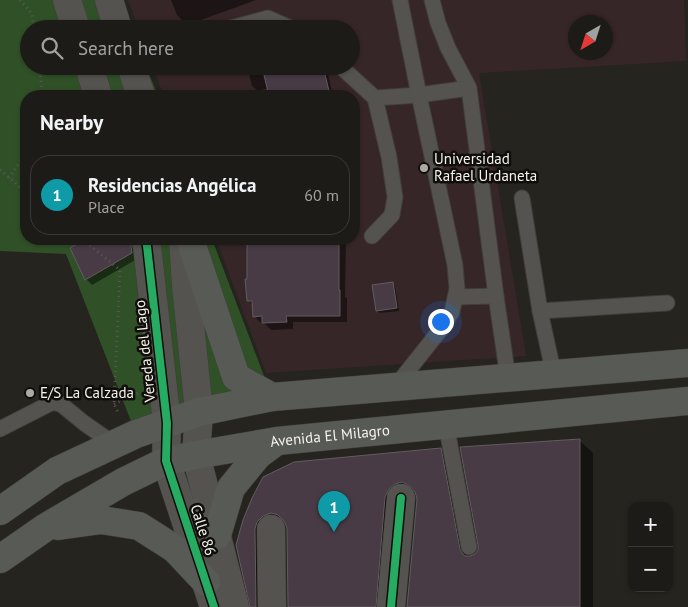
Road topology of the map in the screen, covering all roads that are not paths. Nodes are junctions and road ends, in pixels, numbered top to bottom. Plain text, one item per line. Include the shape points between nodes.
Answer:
1 (67, 0) edge
2 (109, 0) edge
3 (400, 0) edge
4 (432, 0) edge
5 (73, 20) edge
6 (115, 20) edge
7 (261, 20) edge
8 (273, 20) edge
9 (91, 75) edge
10 (134, 75) edge
11 (350, 75) edge
12 (469, 88) junction
13 (96, 90) edge
14 (139, 90) edge
15 (419, 95) junction
16 (375, 98) junction
17 (522, 198) dead end
18 (372, 236) dead end
19 (147, 245) edge
20 (183, 245) edge
21 (192, 245) edge
22 (496, 296) junction
23 (455, 297) junction
24 (667, 303) dead end
25 (540, 311) junction
26 (688, 363) edge
27 (554, 375) junction
28 (508, 378) junction
29 (395, 387) junction
30 (272, 397) junction
31 (688, 401) edge
32 (199, 412) junction
33 (167, 423) junction
34 (446, 424) junction
35 (0, 429) edge
36 (277, 441) junction
37 (114, 444) junction
38 (196, 454) junction
39 (166, 461) junction
40 (401, 498) dead end
41 (0, 511) edge
42 (46, 528) junction
43 (271, 529) dead end
44 (217, 535) junction
45 (469, 547) dead end
46 (0, 559) edge
47 (210, 594) edge
48 (235, 607) edge
49 (272, 607) edge
50 (391, 607) edge

1 - 5 street
2 - 6 street
3 - 15 lane
4 - 12 lane via 448,48
7 - 8 lane
9 - 13 street
10 - 14 street
11 - 16 lane
12 - 15 lane
12 - 22 lane
15 - 16 lane
15 - 23 lane via 455,265
16 - 18 lane via 395,197 392,215
17 - 25 lane
19 - 33 street, Vereda del Lago
20 - 32 street
21 - 30 main road via 237,379
22 - 23 lane
22 - 28 lane
23 - 29 lane via 452,312 441,329
24 - 25 lane
25 - 27 lane
26 - 27 main road
27 - 28 main road
28 - 29 main road
29 - 30 main road
30 - 32 main road
31 - 34 main road, Avenida El Milagro
32 - 33 main road
32 - 38 street
33 - 37 main road
33 - 39 street, Vereda del Lago
34 - 36 main road, Avenida El Milagro
34 - 45 lane
35 - 37 lane via 54,402
36 - 38 main road, Avenida El Milagro
36 - 44 main road via 258,455 231,488
37 - 41 main road via 56,472
38 - 39 main road, Avenida El Milagro
38 - 44 street
39 - 42 main road, Avenida El Milagro via 123,482
39 - 47 street, Calle 86
40 - 50 street
42 - 46 main road, Avenida El Milagro
42 - 47 main road via 102,520 139,526 175,549
43 - 49 street
44 - 48 street

